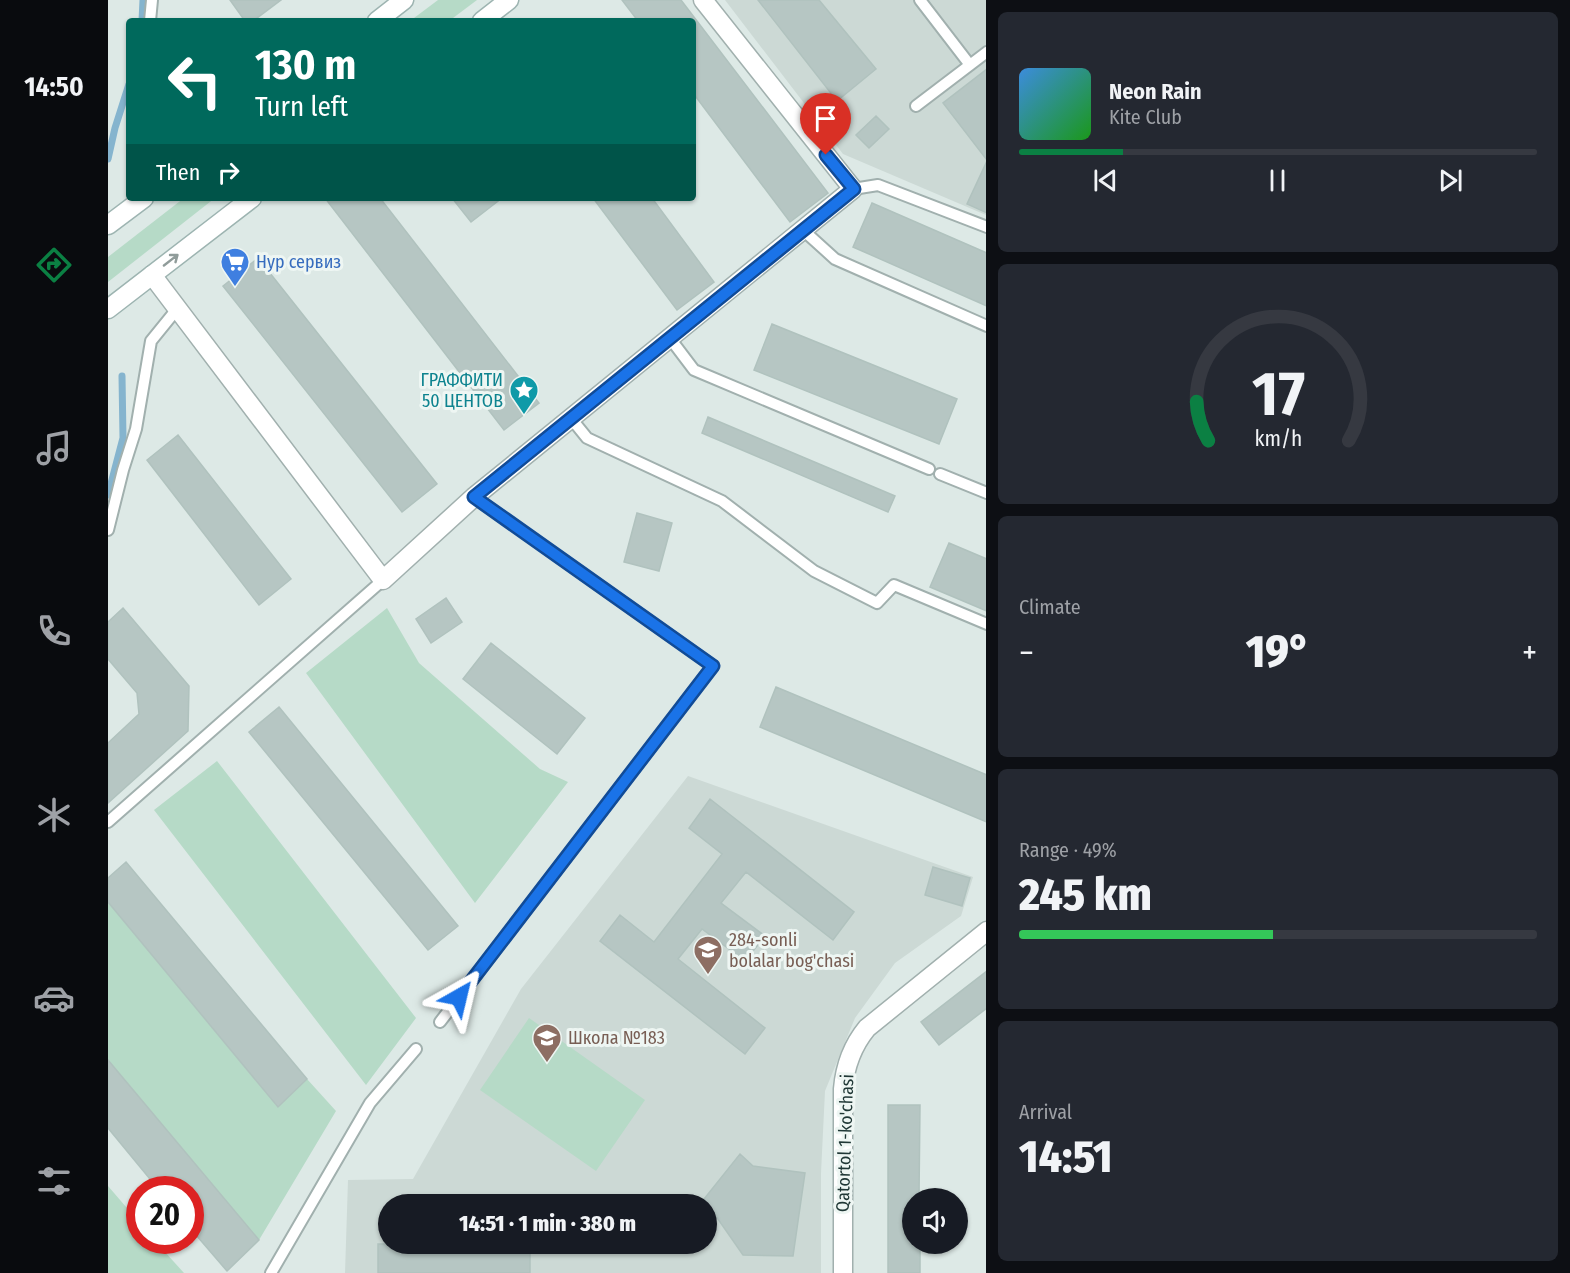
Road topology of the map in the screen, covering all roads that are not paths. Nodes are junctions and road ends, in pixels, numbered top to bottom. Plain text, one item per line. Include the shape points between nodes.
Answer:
1 (152, 0) edge
2 (404, 0) edge
3 (510, 0) edge
4 (704, 0) edge
5 (920, 0) edge
6 (150, 18) edge
7 (381, 18) edge
8 (486, 18) edge
9 (986, 53) edge
10 (970, 65) junction
11 (916, 106) dead end
12 (854, 189) junction
13 (140, 201) edge
14 (248, 201) edge
15 (108, 225) edge
16 (986, 227) edge
17 (803, 230) junction
18 (152, 275) junction
19 (108, 309) edge
20 (177, 309) junction
21 (986, 326) edge
22 (669, 337) junction
23 (570, 417) junction
24 (929, 469) dead end
25 (940, 474) dead end
26 (986, 493) edge
27 (474, 497) junction
28 (108, 530) edge
29 (382, 580) junction
30 (986, 624) edge
31 (108, 822) edge
32 (986, 932) edge
33 (440, 1022) dead end
34 (416, 1049) dead end
35 (271, 1273) edge
36 (843, 1273) edge

1 - 6 lane
2 - 7 street
3 - 8 street
4 - 12 street
5 - 10 lane
9 - 10 lane
10 - 11 lane
12 - 16 lane via 878,185
12 - 17 street
13 - 15 street
18 -> 14 street
17 - 21 lane via 835,259
17 - 22 street
18 - 19 street
18 - 20 street
20 - 28 lane via 151,341 136,429
20 - 29 street
22 - 23 street
22 - 24 lane via 694,369
23 - 27 street
23 - 30 lane via 587,438 722,501 814,571 877,603 894,585
25 - 26 lane
27 - 29 street
27 - 33 lane via 713,666
29 - 31 lane
32 - 36 street, Qatortol 1-ko'chasi via 867,1028 854,1048 843,1089
34 - 35 lane via 370,1103

